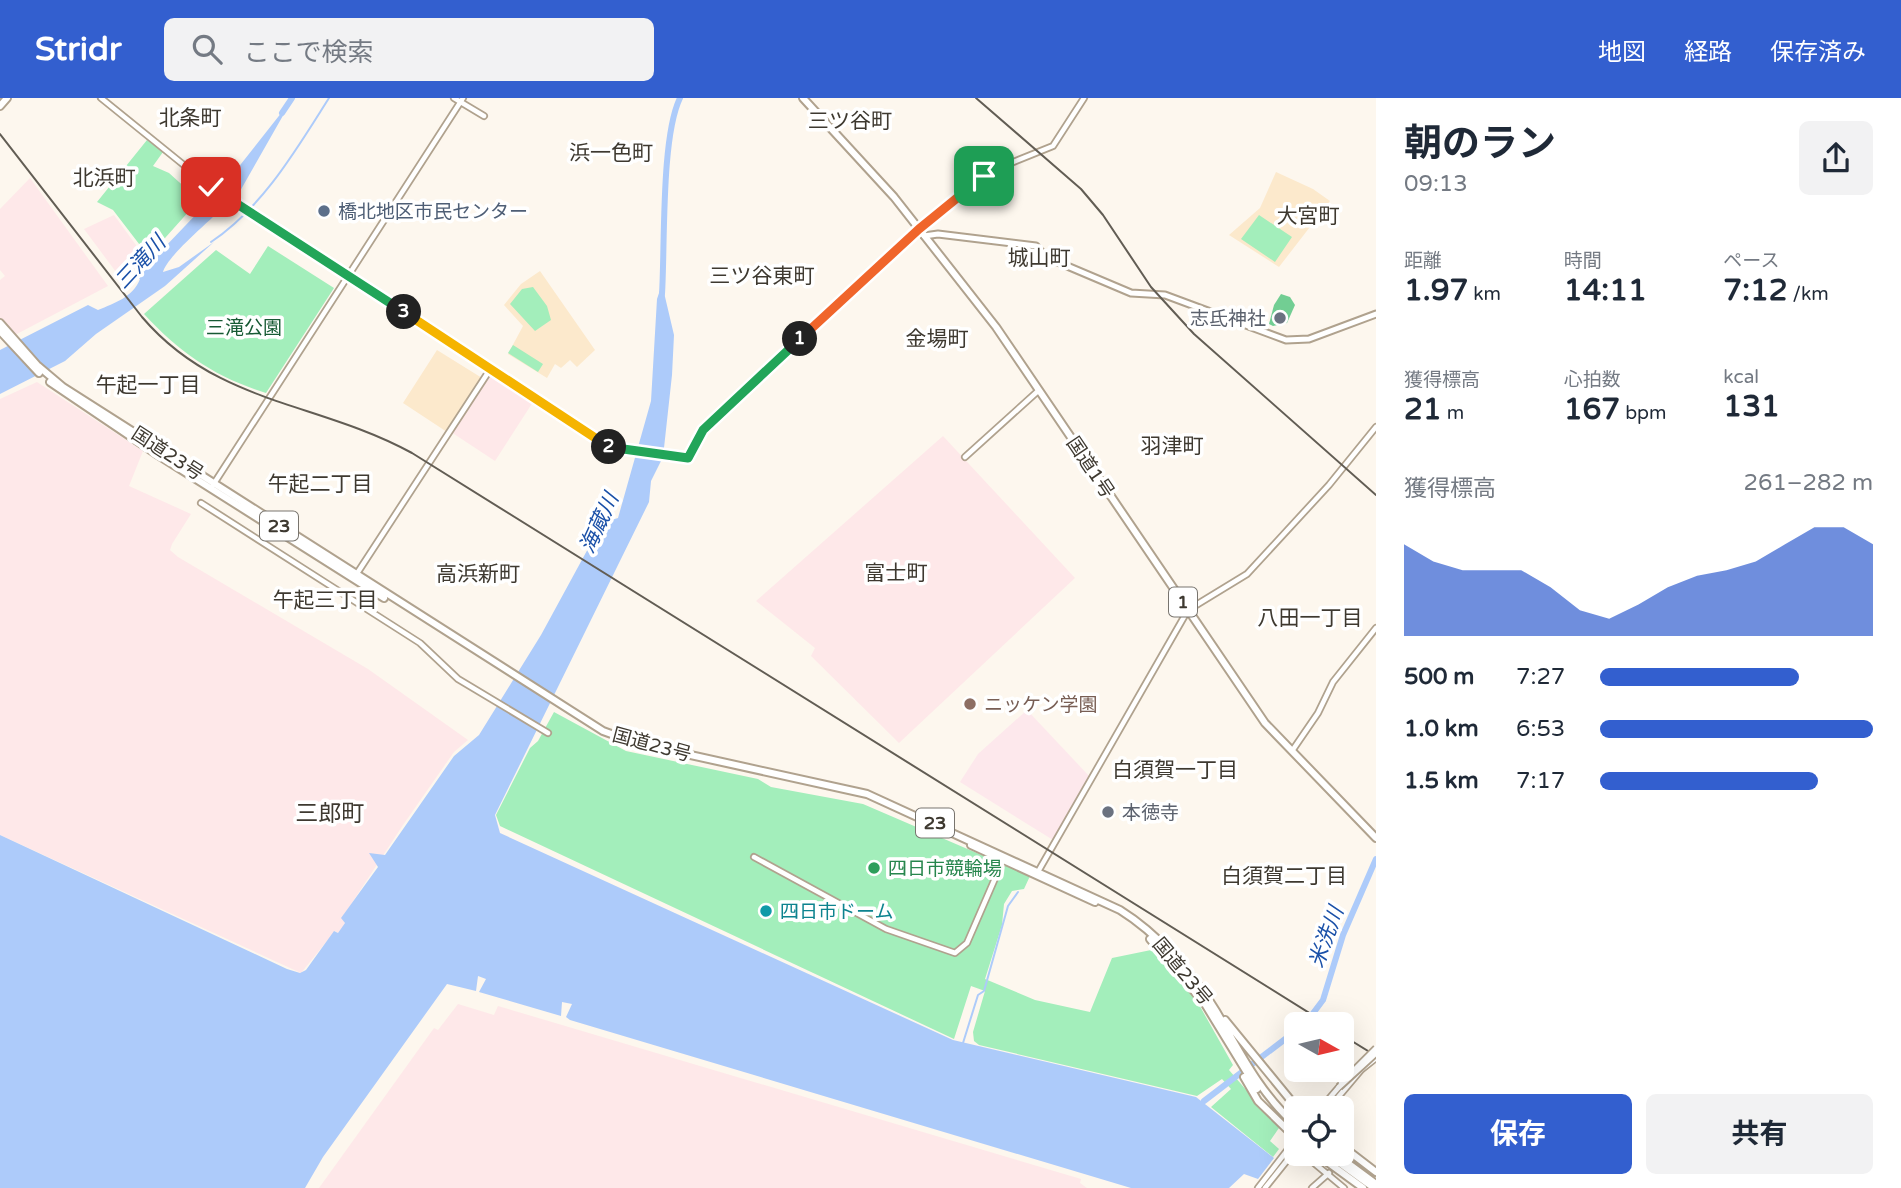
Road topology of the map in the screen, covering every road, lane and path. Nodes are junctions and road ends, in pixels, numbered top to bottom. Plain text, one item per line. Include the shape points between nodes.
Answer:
1 (7, 98) edge
2 (101, 98) edge
3 (454, 98) edge
4 (803, 98) edge
5 (1084, 98) edge
6 (462, 100) edge
7 (0, 106) edge
8 (484, 116) dead end
9 (919, 229) junction
10 (924, 236) junction
11 (348, 276) junction
12 (1376, 314) edge
13 (0, 323) edge
14 (0, 331) edge
15 (11, 340) junction
16 (491, 368) junction
17 (1038, 391) junction
18 (1376, 427) edge
19 (965, 457) dead end
20 (212, 486) junction
21 (201, 503) dead end
22 (355, 577) junction
23 (1188, 610) junction
24 (1376, 628) edge
25 (554, 704) junction
26 (548, 733) dead end
27 (1291, 751) junction
28 (1376, 838) edge
29 (754, 857) dead end
30 (1003, 859) junction
31 (1039, 870) junction
32 (1214, 1008) junction
33 (1376, 1055) edge
34 (1240, 1063) junction
35 (1247, 1075) junction
36 (1341, 1088) junction
37 (1287, 1096) edge
38 (1333, 1096) edge
39 (1336, 1096) edge
40 (1284, 1115) edge
41 (1284, 1126) edge
42 (1354, 1155) edge
43 (1284, 1159) edge
44 (1282, 1162) junction
45 (1320, 1166) edge
46 (1333, 1166) edge
47 (1346, 1166) edge
48 (1348, 1166) edge
49 (1352, 1170) junction
50 (1376, 1172) edge
51 (1329, 1173) junction
52 (1375, 1186) edge
53 (1258, 1188) edge
54 (1265, 1188) edge
55 (1312, 1188) edge
56 (1344, 1188) edge
57 (1363, 1188) edge

1 - 7 highway
2 - 11 street via 211,187
3 - 6 street
4 - 9 highway, 国道1号 / 1
5 - 9 street via 1053,146 991,172
6 - 8 street
6 - 11 street
9 - 10 highway, 国道1号 / 1
9 - 16 street via 718,415 698,436 688,458 609,447
10 - 12 main road via 1036,246 1046,257 1127,291 1165,295 1286,340 1309,339
10 - 17 highway, 国道1号 / 1 via 996,327
11 - 16 street
11 - 20 street
13 - 15 highway, 国道23号 / 23
14 - 15 highway, 国道23号 / 23
15 - 20 highway, 国道23号 / 23 via 48,378
16 - 22 street
17 - 19 street
17 - 23 highway, 国道1号 / 1
18 - 23 street via 1250,571
20 - 22 highway, 国道23号 / 23
21 - 26 street via 414,639 452,674
22 - 25 highway, 国道23号 / 23
23 - 27 highway, 国道1号 / 1 via 1265,723
23 - 31 street
24 - 27 street via 1333,682
25 - 30 highway, 国道23号 / 23 via 591,730 622,743 866,798
25 - 31 highway, 国道23号 / 23 via 636,743 867,794
27 - 28 highway, 国道1号 / 1
29 - 30 street via 878,925 955,953 967,943
30 - 34 highway, 国道23号 / 23 via 1127,919 1153,941 1196,993
31 - 32 highway, 国道23号 / 23 via 1138,922 1166,948
32 - 34 highway, 国道23号 / 23
32 - 37 highway
33 - 36 main road, bridge
34 - 35 highway, 国道23号 / 23
35 - 40 highway, 国道23号 / 23
35 - 41 highway via 1258,1101
36 - 38 street
36 - 39 street
42 - 50 highway
43 - 44 street
44 - 53 street
44 - 54 street
45 - 51 street
46 - 57 highway
47 - 49 highway
48 - 49 highway
49 - 52 highway
51 - 55 street
51 - 56 street

